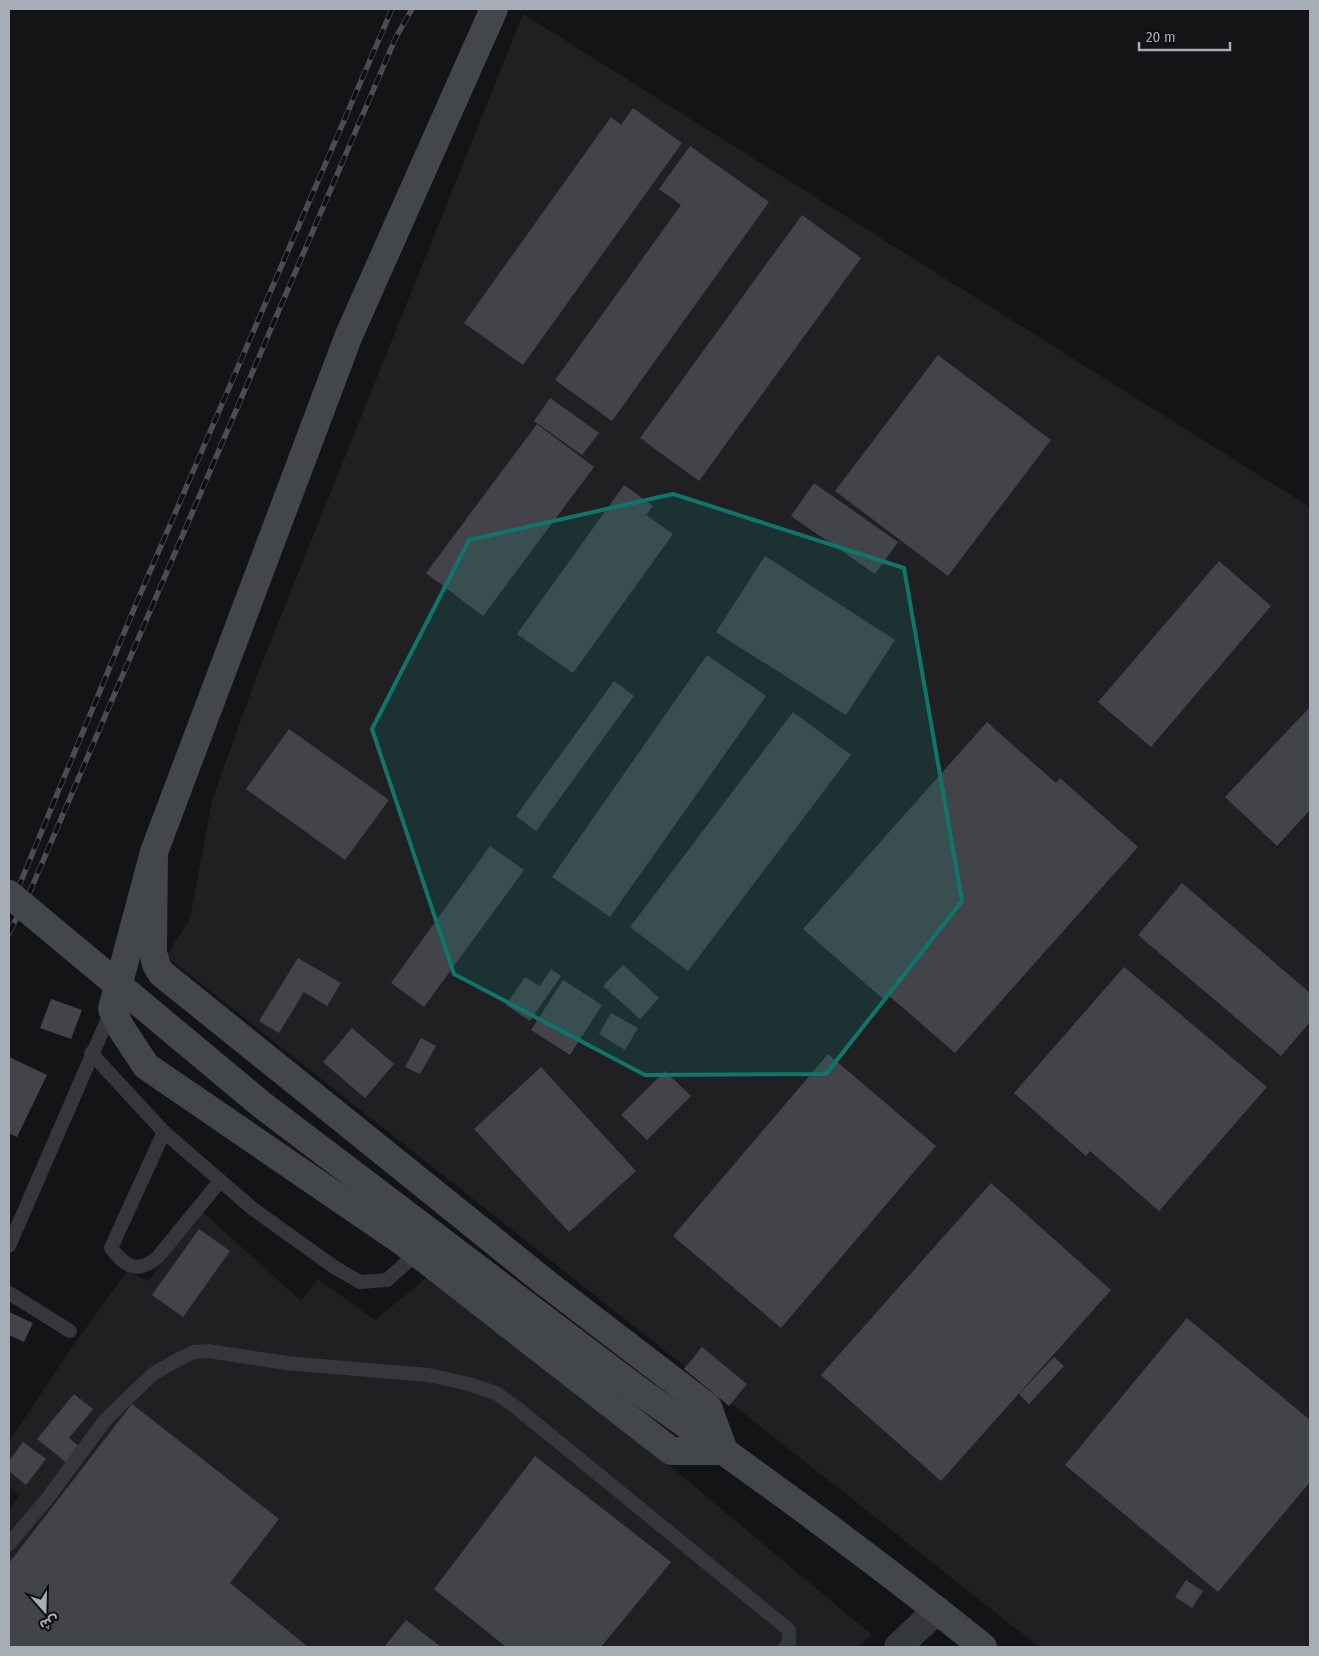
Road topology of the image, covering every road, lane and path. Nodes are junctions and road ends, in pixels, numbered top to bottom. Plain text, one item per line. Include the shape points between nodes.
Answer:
1 (494, 9) edge
2 (154, 852) junction
3 (9, 894) edge
4 (112, 1009) junction
5 (92, 1054) junction
6 (164, 1132) junction
7 (220, 1181) junction
8 (9, 1246) edge
9 (417, 1253) junction
10 (9, 1293) edge
11 (70, 1332) dead end
12 (724, 1451) junction
13 (9, 1544) edge
14 (937, 1610) junction
15 (785, 1647) edge
16 (898, 1647) edge
17 (983, 1647) edge

1 - 2 main road via 349,336
2 - 4 main road
2 - 12 main road via 153,952 161,973 546,1283 708,1407
3 - 12 main road, bridge via 262,1105 642,1393
4 - 5 lane
4 - 9 main road via 146,1066
5 - 6 lane
5 - 8 lane
6 - 7 lane
6 - 7 lane via 111,1248 119,1260 139,1268 148,1266
7 - 9 lane via 253,1209 360,1282 387,1280
9 - 12 main road via 671,1451
10 - 11 lane
12 - 14 main road
13 - 15 lane via 106,1419 153,1374 179,1358 208,1351 286,1363 428,1375 496,1393 517,1408 789,1630 789,1643
14 - 16 street
14 - 17 main road

